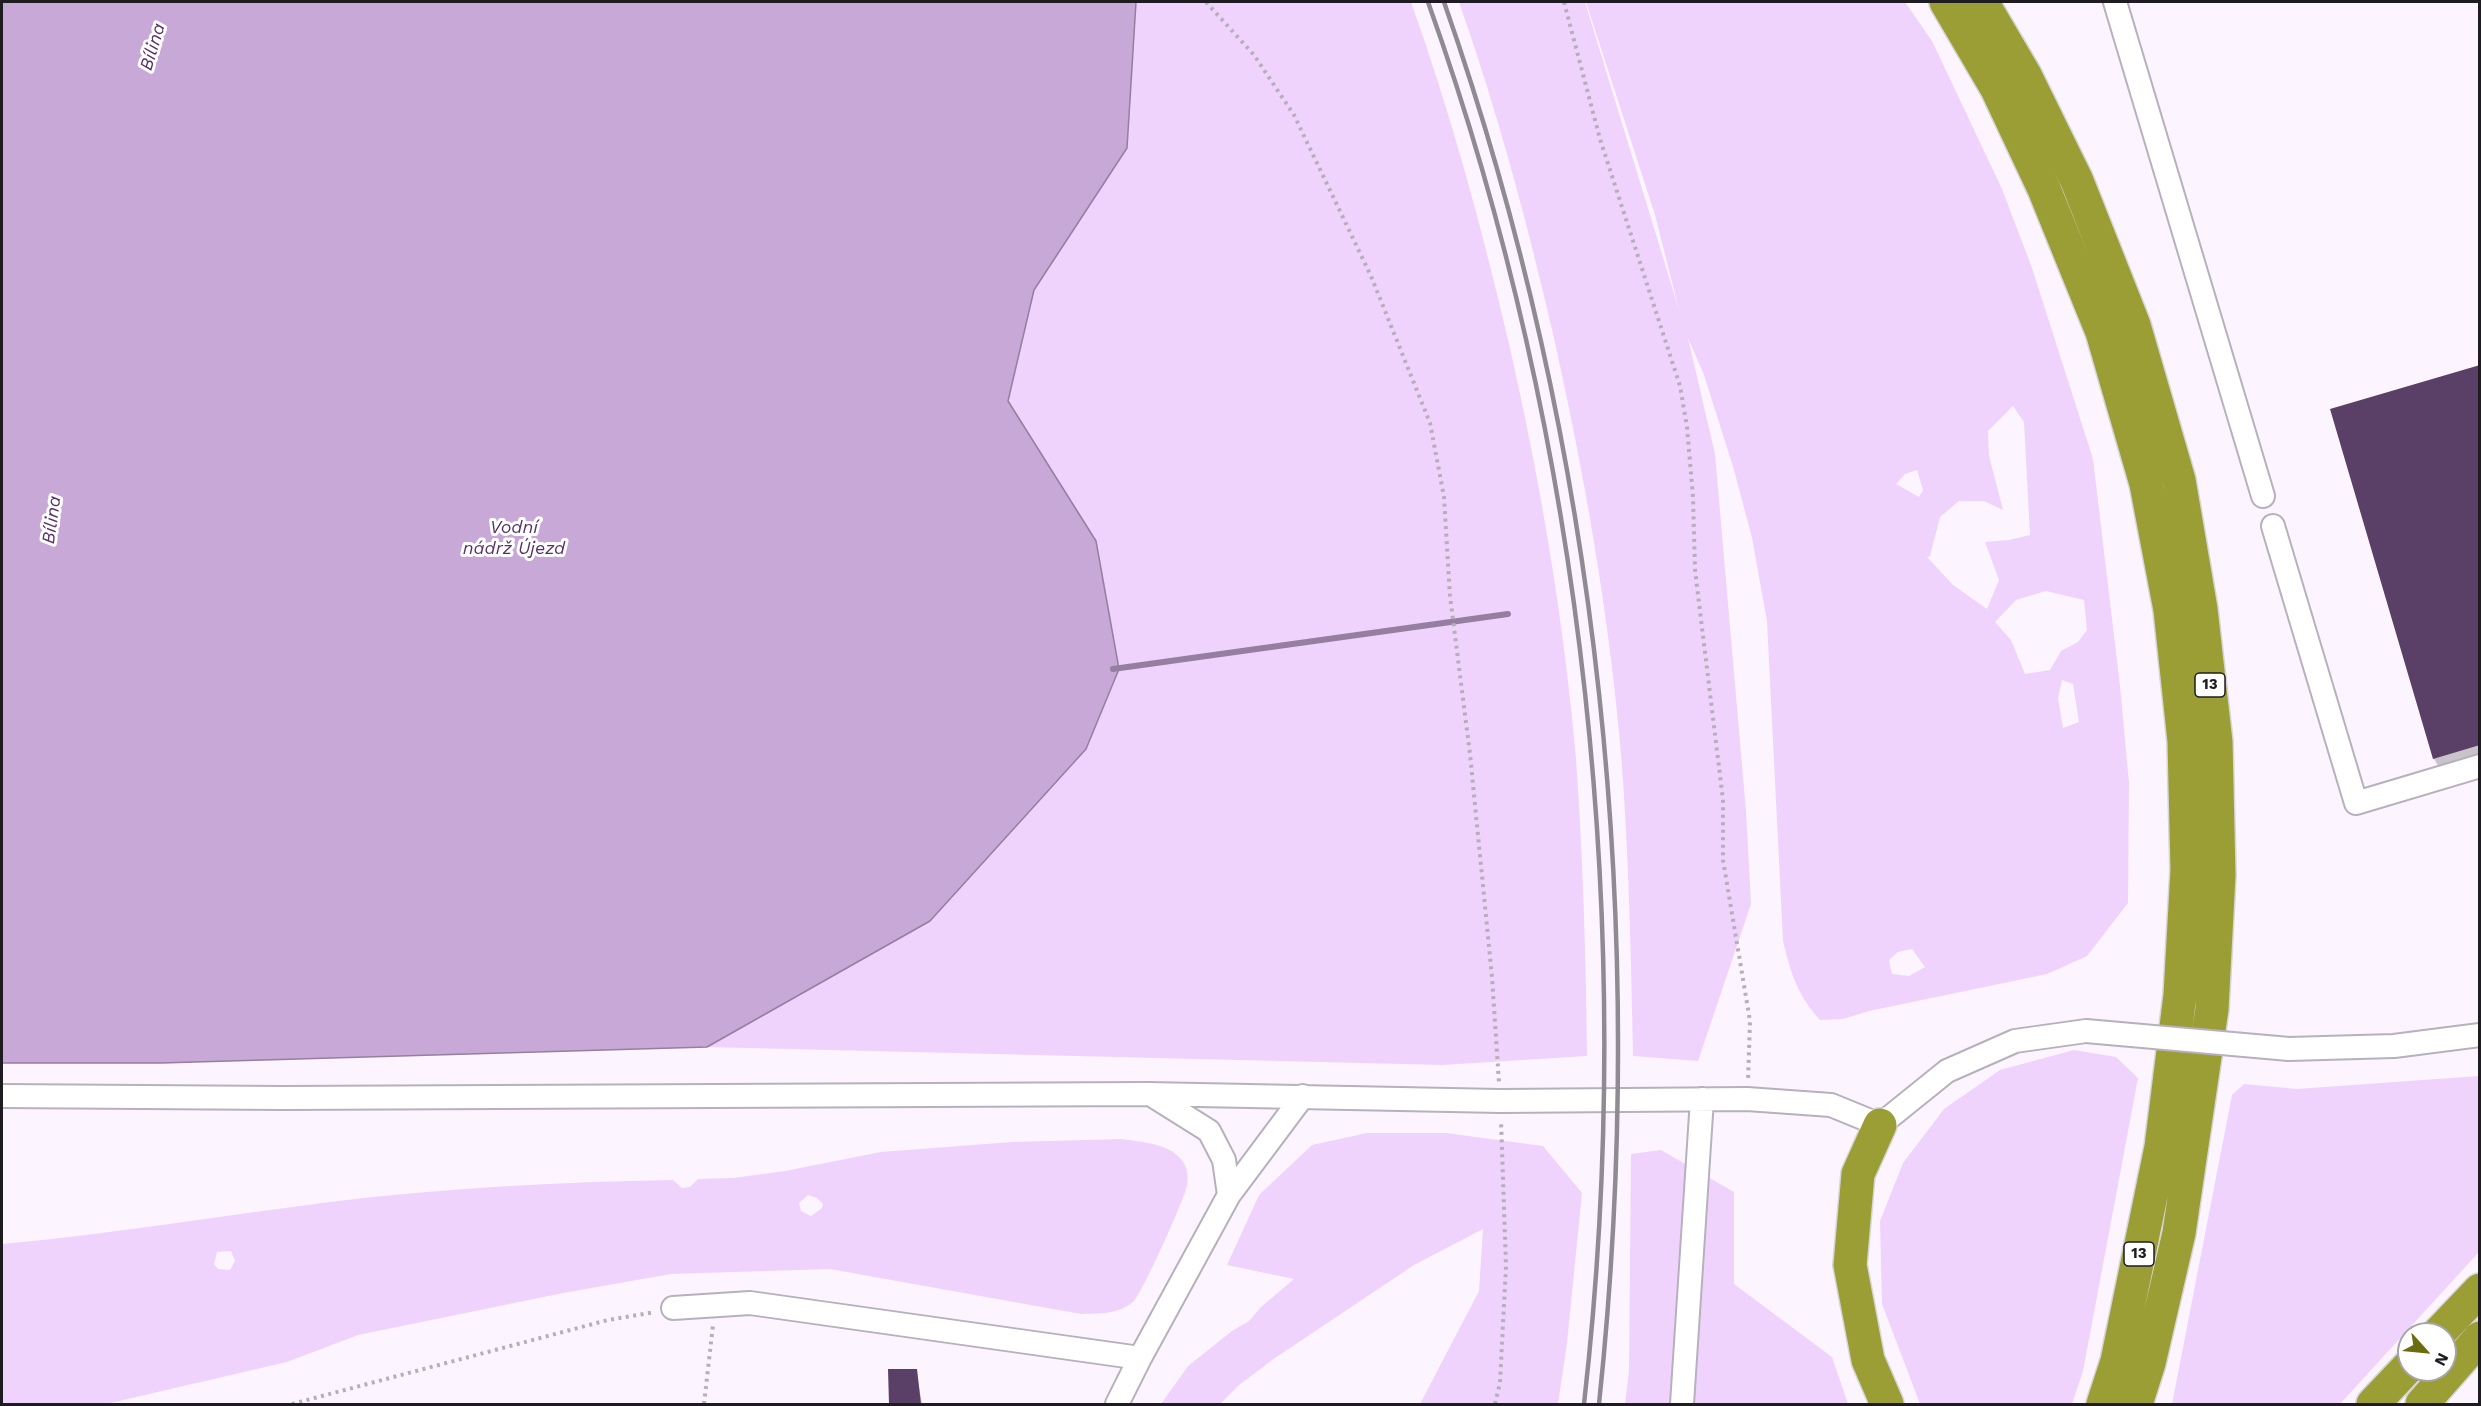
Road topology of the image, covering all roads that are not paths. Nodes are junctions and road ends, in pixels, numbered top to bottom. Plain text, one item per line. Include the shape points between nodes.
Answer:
1 (1946, 2) edge
2 (1982, 2) edge
3 (2115, 2) edge
4 (2263, 496) dead end
5 (2273, 526) dead end
6 (2480, 766) edge
7 (2480, 1035) edge
8 (1148, 1094) junction
9 (2, 1096) edge
10 (1303, 1096) junction
11 (1702, 1099) junction
12 (1880, 1125) junction
13 (1230, 1195) junction
14 (2480, 1290) edge
15 (673, 1308) road end
16 (2449, 1322) edge
17 (2480, 1338) edge
18 (1140, 1358) junction
19 (2133, 1362) junction
20 (2397, 1379) edge
21 (1117, 1404) edge
22 (1682, 1404) edge
23 (1887, 1404) edge
24 (2101, 1404) edge
25 (2136, 1404) edge
26 (2142, 1404) edge
27 (2373, 1404) edge
28 (2422, 1404) edge

1 - 19 highway, 13 via 1997,88 2102,332 2146,484 2170,610 2184,741 2187,870 2180,995
2 - 19 highway, 13 via 2025,75 2077,181 2134,326 2179,480 2202,620 2216,742 2219,875 2212,1009 2179,1233
3 - 4 street
5 - 6 street via 2356,803
7 - 12 street, bridge via 2394,1047 2289,1049 2086,1031 2015,1041 1947,1071
8 - 9 street
8 - 10 street
8 - 13 street via 1209,1131 1224,1160
10 - 11 street via 1500,1101
10 - 13 street
11 - 12 street via 1831,1105
11 - 22 street
12 - 23 highway via 1858,1174 1850,1265 1868,1360
13 - 18 street
14 - 16 highway
15 - 18 street via 750,1303
17 - 28 highway
18 - 21 street
19 - 24 highway
19 - 25 highway, 13
19 - 26 highway
20 - 27 highway

